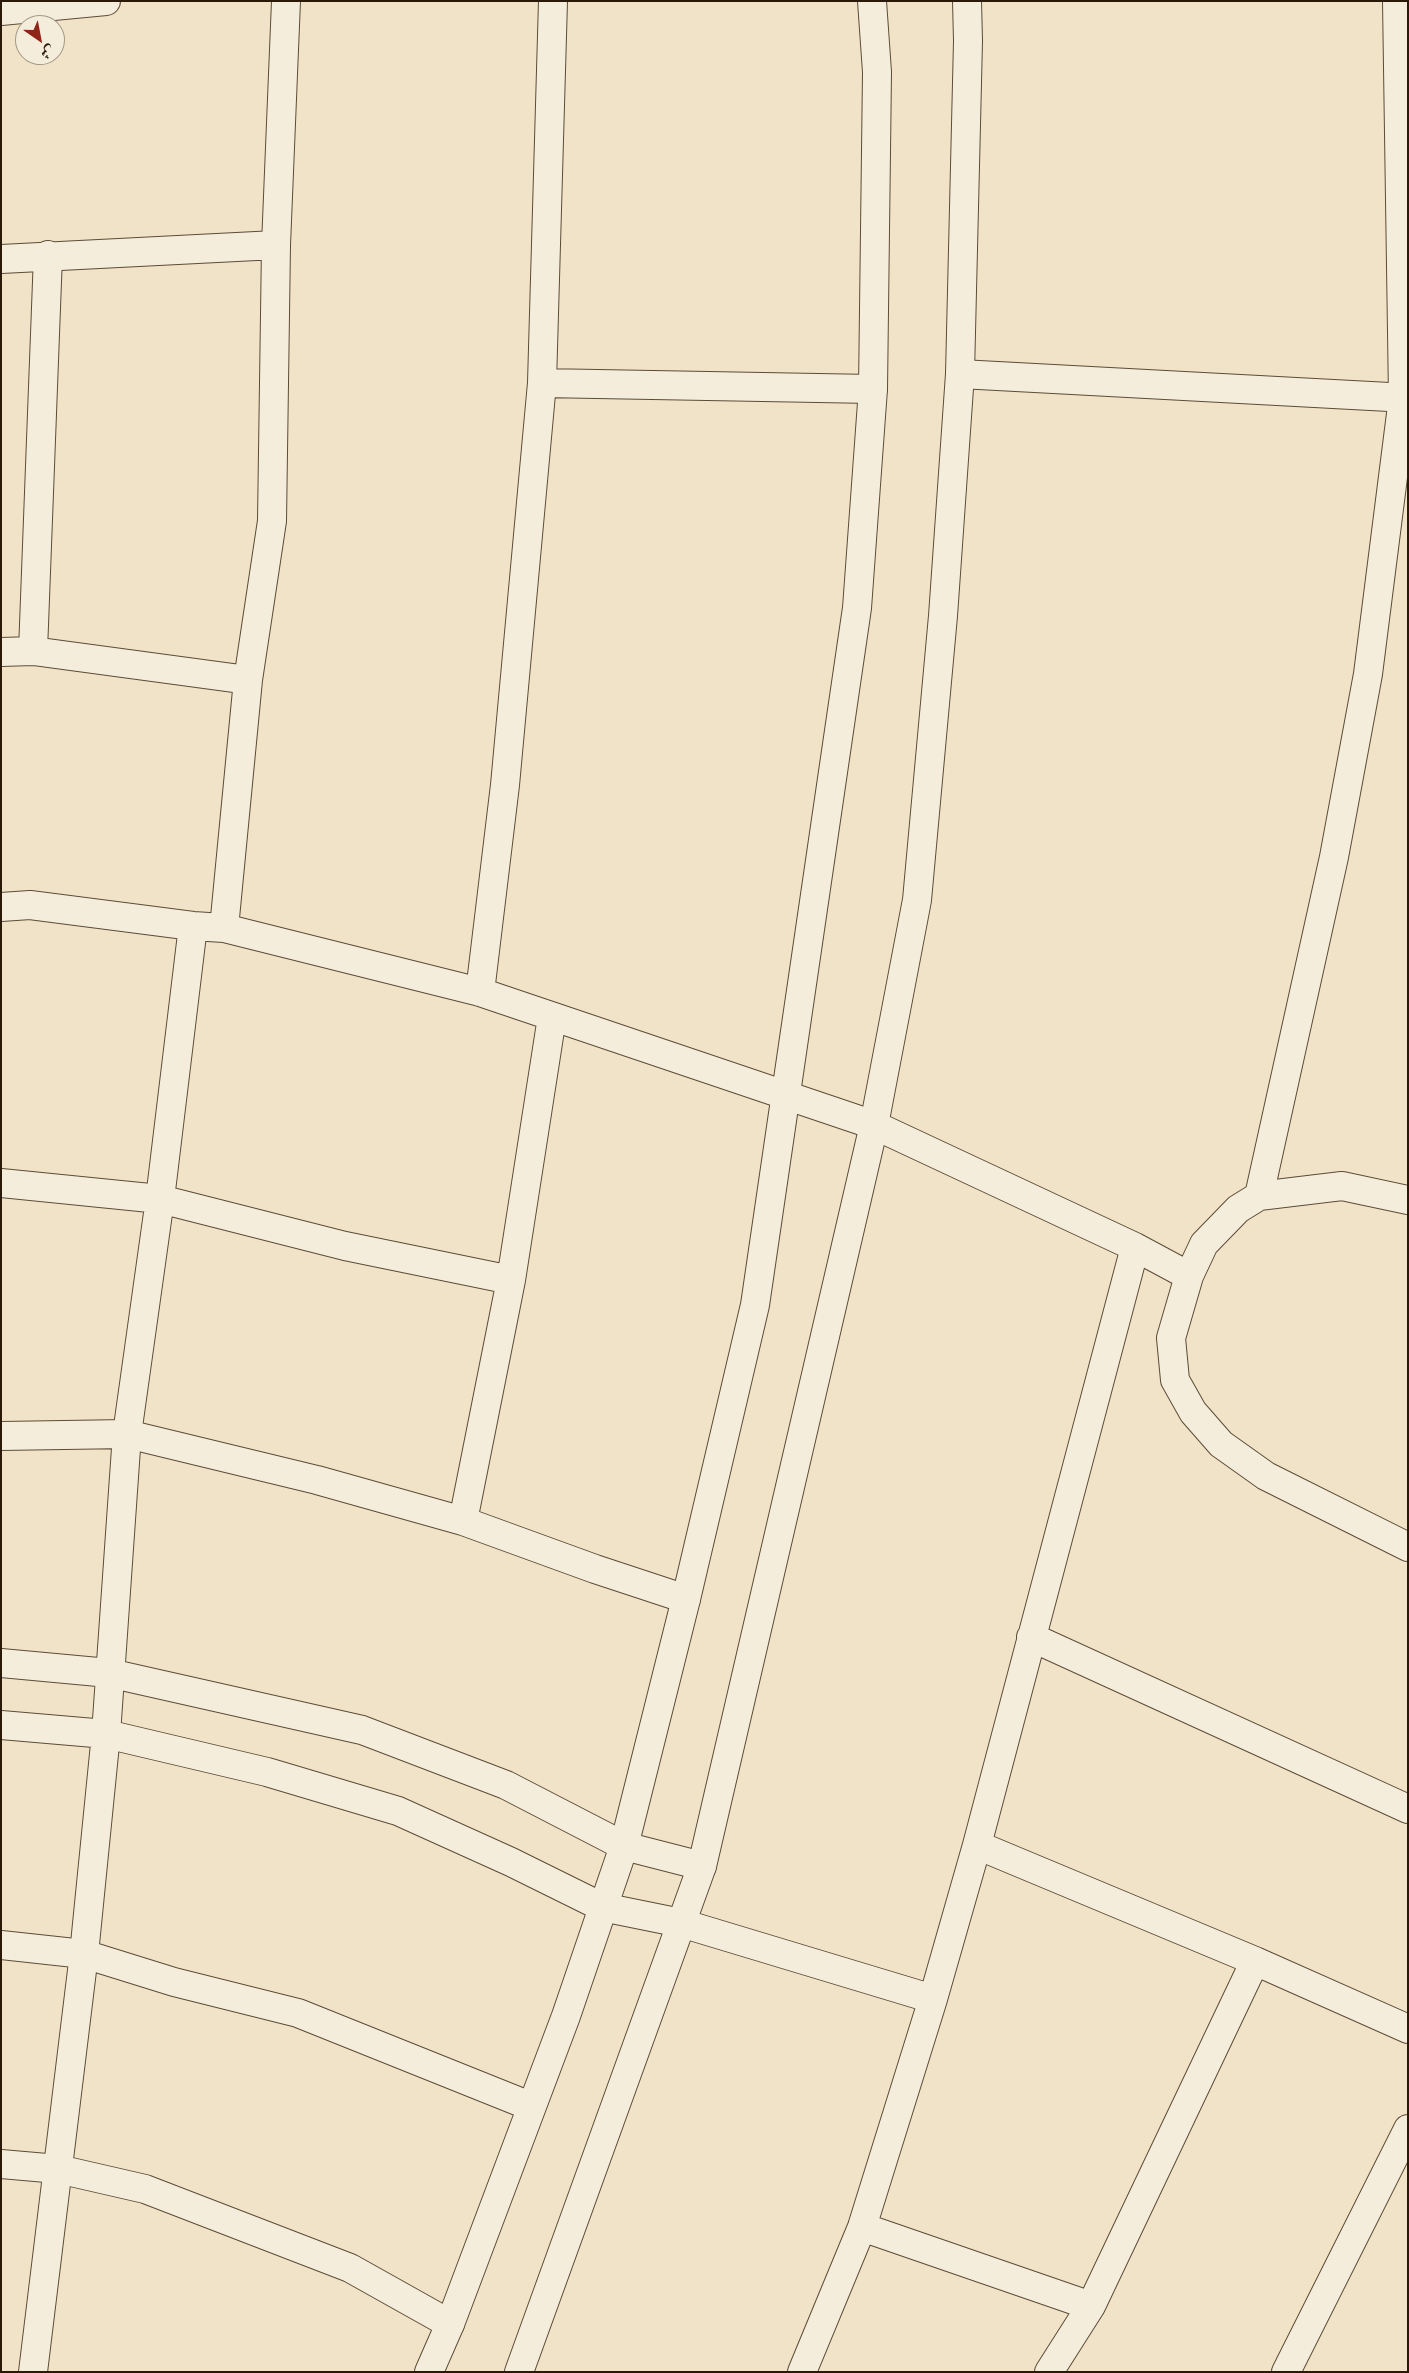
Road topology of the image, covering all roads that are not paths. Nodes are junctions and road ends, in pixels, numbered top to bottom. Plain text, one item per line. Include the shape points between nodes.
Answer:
1 (106, 1) edge
2 (286, 1) edge
3 (553, 1) edge
4 (872, 1) edge
5 (967, 1) edge
6 (1397, 1) edge
7 (1, 11) edge
8 (276, 245) junction
9 (48, 255) junction
10 (1, 259) edge
11 (960, 374) junction
12 (542, 383) junction
13 (874, 389) junction
14 (1405, 398) edge
15 (33, 651) junction
16 (1, 652) edge
17 (248, 680) junction
18 (1, 907) edge
19 (192, 926) junction
20 (224, 928) junction
21 (480, 992) junction
22 (552, 1017) junction
23 (786, 1095) junction
24 (874, 1125) junction
25 (1, 1183) edge
26 (1258, 1196) junction
27 (160, 1200) junction
28 (1408, 1200) edge
29 (1134, 1247) junction
30 (1188, 1276) junction
31 (511, 1280) junction
32 (127, 1434) junction
33 (1, 1436) edge
34 (463, 1521) junction
35 (1408, 1548) edge
36 (686, 1599) junction
37 (1032, 1637) junction
38 (1, 1663) edge
39 (109, 1673) junction
40 (1, 1725) edge
41 (106, 1734) junction
42 (1408, 1810) edge
43 (977, 1845) junction
44 (624, 1846) junction
45 (702, 1866) junction
46 (602, 1906) junction
47 (681, 1923) junction
48 (1, 1945) edge
49 (84, 1954) junction
50 (1256, 1961) junction
51 (933, 1998) junction
52 (1408, 2029) edge
53 (530, 2106) junction
54 (1408, 2129) edge
55 (1, 2164) edge
56 (58, 2169) junction
57 (862, 2227) junction
58 (1091, 2306) junction
59 (450, 2324) junction
60 (33, 2372) edge
61 (429, 2372) edge
62 (519, 2372) edge
63 (802, 2372) edge
64 (1050, 2372) edge
65 (1286, 2372) edge

1 - 7 street
2 - 8 street
3 - 12 street
4 - 13 street via 877,72
5 - 11 street
6 - 14 street
8 - 9 street
8 - 17 street via 272,521
9 - 10 street
9 - 15 street
11 - 14 street
11 - 24 street via 943,616 917,900
12 - 13 street
12 - 21 street via 505,785
13 - 23 street via 858,608
14 - 26 street via 1368,674 1334,857
15 - 16 street
15 - 17 street
17 - 20 street
18 - 19 street via 30,905
19 - 20 street
19 - 27 street
20 - 21 street
21 - 22 street
22 - 23 street
22 - 31 street
23 - 24 street
23 - 36 street via 755,1305
24 - 29 street
24 - 45 street
25 - 27 street
26 - 28 street via 1342,1186
26 - 30 street via 1238,1209 1204,1244
27 - 31 street via 345,1246
27 - 32 street
29 - 30 street
29 - 37 street
30 - 35 street via 1171,1338 1175,1380 1193,1412 1221,1444 1266,1476
31 - 34 street
32 - 33 street
32 - 34 street via 316,1480
32 - 39 street
34 - 36 street
36 - 44 street
37 - 42 street
37 - 43 street
38 - 39 street
39 - 41 street
39 - 44 street via 362,1730 506,1785
40 - 41 street
41 - 46 street via 267,1772 398,1811
41 - 49 street
43 - 50 street
43 - 51 street
44 - 45 street
44 - 46 street
45 - 47 street
46 - 47 street
46 - 53 street via 566,2016
47 - 51 street
47 - 62 street
48 - 49 street
49 - 53 street via 174,1982 298,2014
49 - 56 street
50 - 52 street
50 - 58 street
51 - 57 street
53 - 59 street
54 - 65 street
55 - 56 street
56 - 59 street via 145,2189 350,2268
56 - 60 street
57 - 58 street
57 - 63 street
58 - 64 street
59 - 61 street

